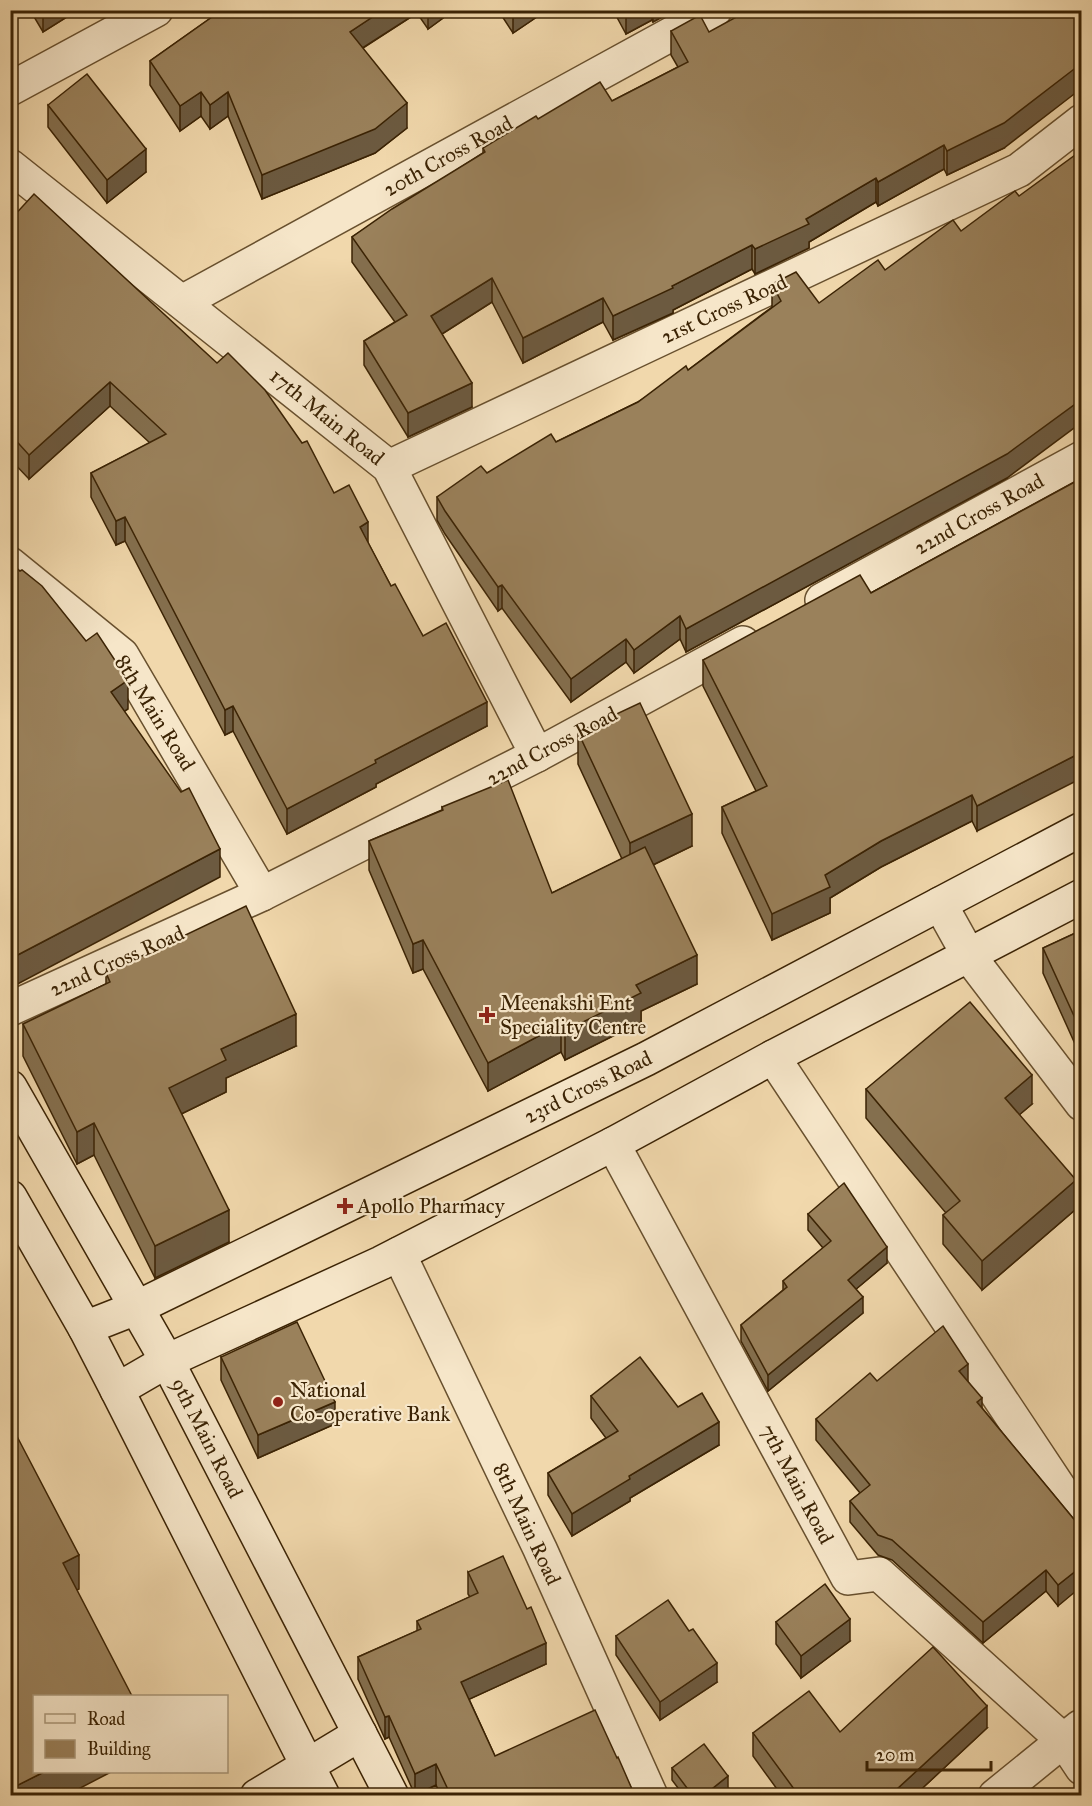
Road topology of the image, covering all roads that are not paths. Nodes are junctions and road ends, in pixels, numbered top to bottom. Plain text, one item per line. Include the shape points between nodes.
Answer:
1 (156, 10) edge
2 (715, 10) edge
3 (10, 89) edge
4 (1082, 121) edge
5 (10, 166) edge
6 (182, 302) junction
7 (1082, 458) edge
8 (389, 467) junction
9 (10, 564) edge
10 (799, 612) edge
11 (768, 630) edge
12 (537, 755) junction
13 (1082, 829) edge
14 (262, 894) junction
15 (1082, 896) edge
16 (940, 904) junction
17 (969, 956) junction
18 (10, 1009) edge
19 (773, 1057) junction
20 (10, 1087) edge
21 (1082, 1104) edge
22 (613, 1144) junction
23 (10, 1197) edge
24 (399, 1254) junction
25 (136, 1308) junction
26 (85, 1328) junction
27 (167, 1361) junction
28 (117, 1390) junction
29 (1082, 1522) edge
30 (1073, 1733) edge
31 (360, 1734) junction
32 (307, 1766) junction
33 (1082, 1768) edge
34 (257, 1796) edge
35 (323, 1796) edge
36 (392, 1796) edge
37 (651, 1796) edge
38 (995, 1796) edge

1 - 3 street
2 - 6 street, 20th Cross Road
4 - 8 street, 21st Cross Road via 1019,170
5 - 6 street, 17th Main Road
6 - 8 street, 17th Main Road
7 - 10 street, 22nd Cross Road
8 - 12 street, 17th Main Road
9 - 14 street, 8th Main Road via 122,655
11 - 12 street, 22nd Cross Road
12 - 14 street, 22nd Cross Road
13 - 16 street, 23rd Cross Road
14 - 18 street, 22nd Cross Road
15 - 17 street
16 - 17 street
16 - 25 street, 23rd Cross Road via 646,1059
17 - 19 street
17 - 21 street
19 - 22 street
19 - 29 street
20 - 25 street, 9th Main Road
22 - 24 street
22 - 30 street, 7th Main Road via 848,1578 879,1574
23 - 26 street
24 - 27 street
24 - 37 street, 8th Main Road via 540,1549
25 - 26 street, 23rd Cross Road
25 - 27 street, 9th Main Road
26 - 28 street
27 - 28 street
27 - 31 street, 9th Main Road
28 - 32 street
30 - 33 street
30 - 38 street
31 - 32 street
31 - 36 street, 9th Main Road
32 - 34 street
32 - 35 street

